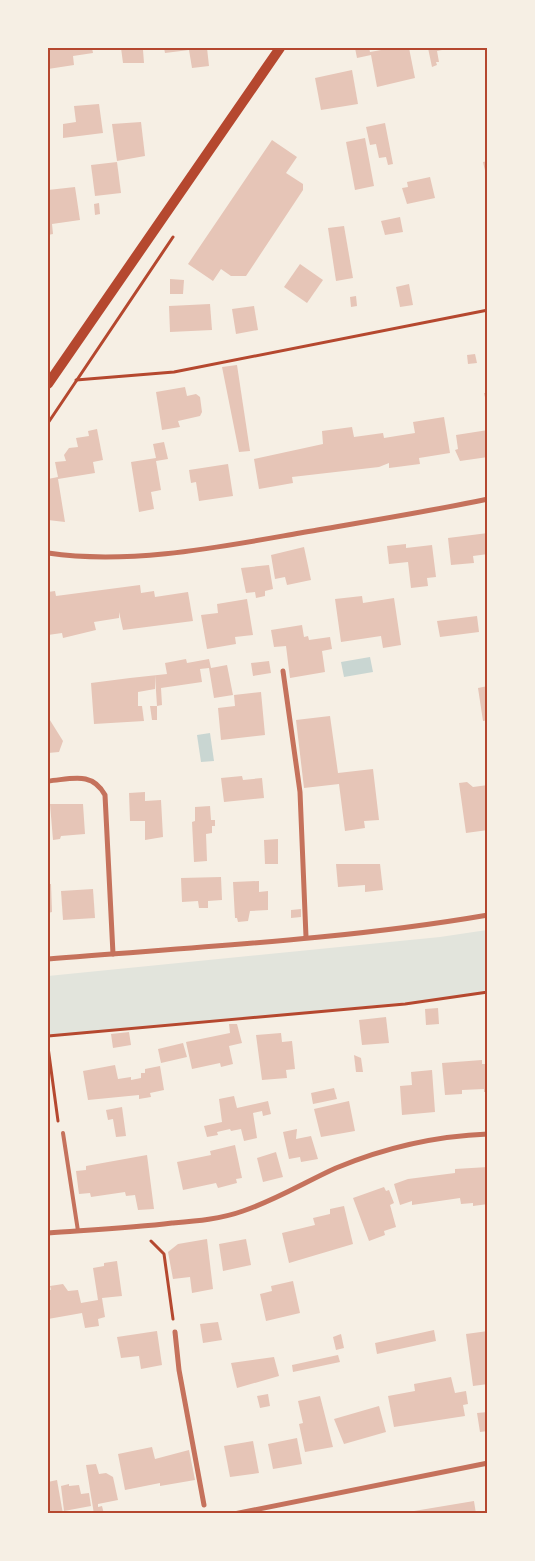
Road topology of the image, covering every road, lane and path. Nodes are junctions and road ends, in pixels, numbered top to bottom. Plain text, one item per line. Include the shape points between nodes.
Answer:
1 (280, 48) edge
2 (488, 310) edge
3 (76, 380) dead end
4 (48, 383) edge
5 (488, 498) edge
6 (48, 553) edge
7 (283, 671) dead end
8 (48, 781) edge
9 (488, 915) edge
10 (306, 937) junction
11 (114, 954) junction
12 (48, 959) edge
13 (488, 992) edge
14 (48, 1036) edge
15 (48, 1047) edge
16 (63, 1133) joint
17 (488, 1134) edge
18 (78, 1232) junction
19 (48, 1233) edge
20 (151, 1242) dead end
21 (175, 1332) joint
22 (488, 1463) edge
23 (204, 1506) dead end
24 (234, 1514) edge

1 - 4 main road
2 - 3 path via 174,372
5 - 6 street via 197,551 66,556
7 - 10 street via 300,792
8 - 11 street via 90,779 99,784 105,795
9 - 10 street
10 - 11 street
11 - 12 street
13 - 14 path via 396,1005
15 - 16 path via 58,1122
16 - 18 lane
17 - 18 street via 383,1151 336,1168 237,1213 198,1221
18 - 19 street
20 - 21 path via 165,1253
21 - 23 street
22 - 24 street

